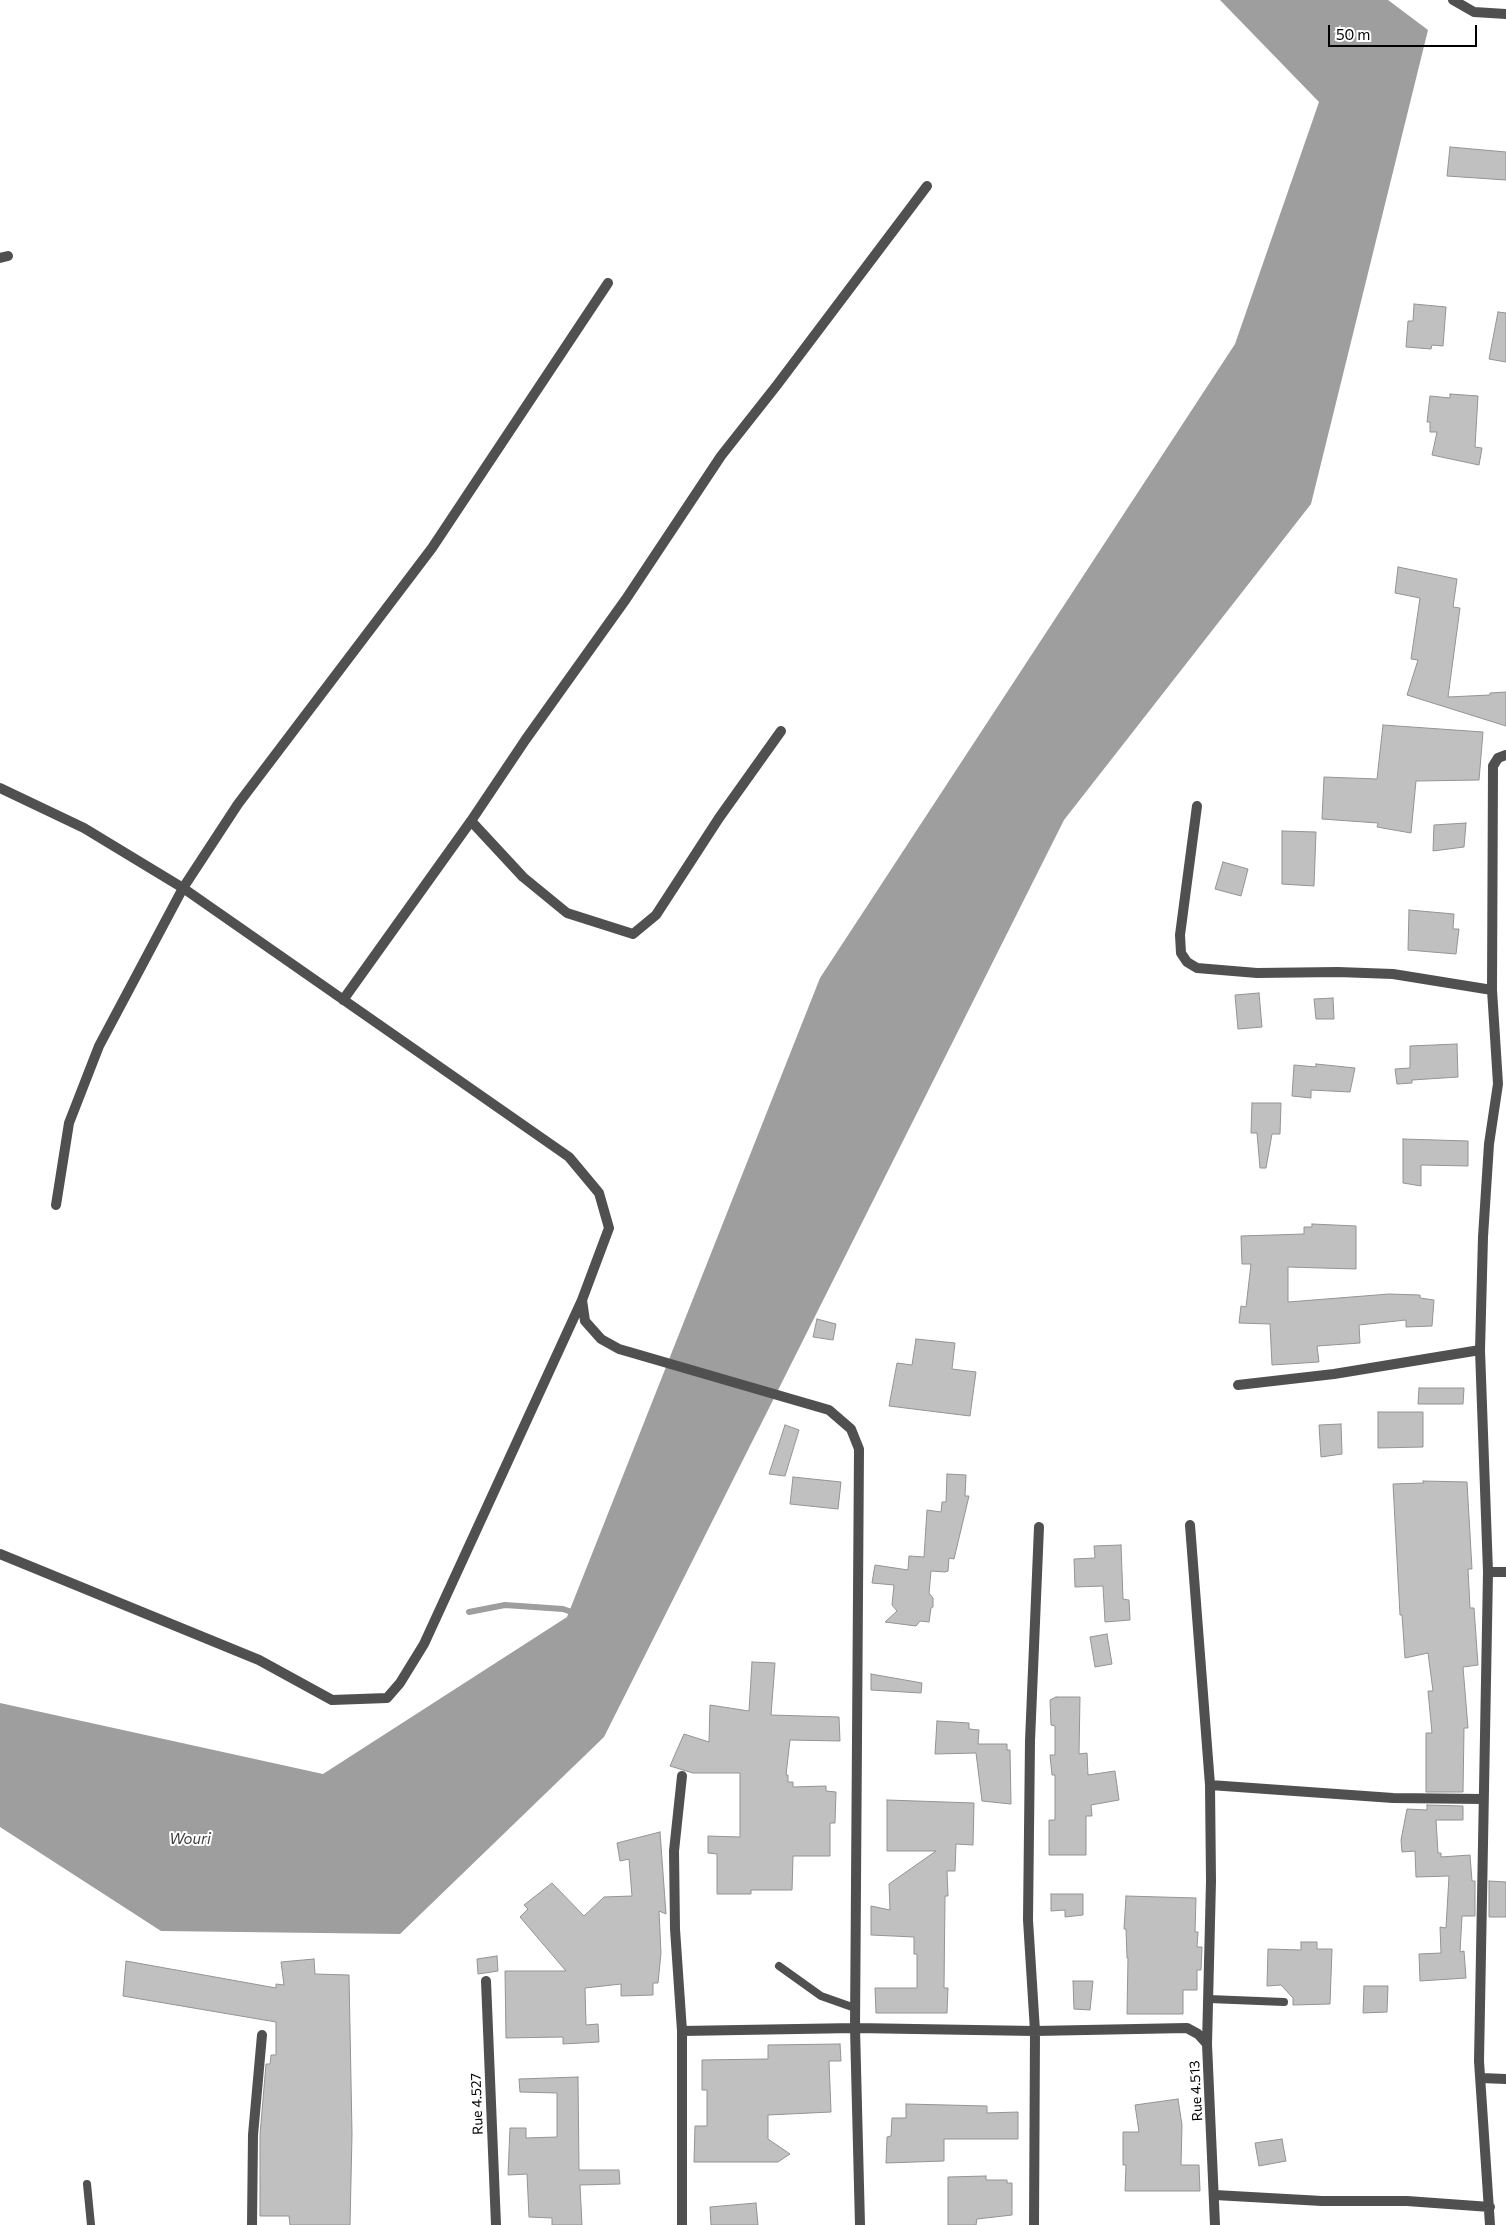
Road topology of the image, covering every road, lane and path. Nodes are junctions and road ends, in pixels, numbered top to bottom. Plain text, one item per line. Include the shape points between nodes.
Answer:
1 (1453, 0) edge
2 (1506, 14) edge
3 (927, 186) dead end
4 (608, 282) dead end
5 (781, 731) dead end
6 (1506, 755) edge
7 (0, 788) edge
8 (1197, 806) dead end
9 (471, 821) junction
10 (183, 888) junction
11 (1492, 990) junction
12 (342, 1000) junction
13 (56, 1205) dead end
14 (582, 1300) junction
15 (1480, 1350) junction
16 (1238, 1385) dead end
17 (1190, 1525) dead end
18 (1039, 1527) dead end
19 (0, 1554) edge
20 (1488, 1572) junction
21 (1506, 1572) edge
22 (682, 1776) dead end
23 (1210, 1785) junction
24 (1483, 1799) junction
25 (779, 1966) dead end
26 (486, 1981) dead end
27 (1210, 1999) junction
28 (1284, 2002) dead end
29 (855, 2008) junction
30 (855, 2028) junction
31 (682, 2031) junction
32 (1035, 2031) junction
33 (262, 2035) dead end
34 (1207, 2044) junction
35 (1481, 2078) junction
36 (1506, 2080) edge
37 (87, 2184) dead end
38 (1215, 2196) junction
39 (1490, 2207) junction
40 (91, 2225) edge
41 (252, 2225) edge
42 (496, 2225) edge
43 (682, 2225) edge
44 (860, 2225) edge
45 (1034, 2225) edge
46 (1216, 2225) edge
47 (1490, 2225) edge

1 - 2 street via 1474,12
3 - 9 street via 721,456
4 - 10 street via 432,548 238,804
5 - 9 street via 656,915 632,934 567,913 523,878
6 - 11 street via 1498,758 1493,766
7 - 10 street via 84,828
8 - 11 street via 1180,935 1181,953 1187,962 1197,968 1257,973 1393,974
9 - 12 street
10 - 12 street
10 - 13 street via 99,1046 69,1123
11 - 15 street via 1498,1084 1487,1172
12 - 14 street via 568,1157 599,1193 608,1228
14 - 19 street via 424,1644 387,1698 332,1700 259,1660
14 - 29 street via 586,1321 600,1339 619,1349 829,1410 851,1428 859,1448
15 - 16 street via 1334,1374
15 - 20 street
17 - 23 street
18 - 32 street via 1029,1760 1028,1920
20 - 21 street
20 - 24 street
22 - 31 street via 674,1852
23 - 24 street via 1393,1798
23 - 27 street
24 - 35 street
25 - 29 lane via 820,1996
26 - 42 street, Rue 4.527
27 - 28 lane
27 - 34 street
29 - 30 street
30 - 31 street, Rue 4.513
30 - 32 street, Rue 4.513
30 - 44 street
31 - 43 street
32 - 34 street, Rue 4.513 via 1187,2028
32 - 45 street
33 - 41 street via 253,2135
34 - 38 street, Rue 4.513
35 - 36 street
35 - 39 street
37 - 40 lane
38 - 39 street via 1406,2201
38 - 46 street, Rue 4.513
39 - 47 street

